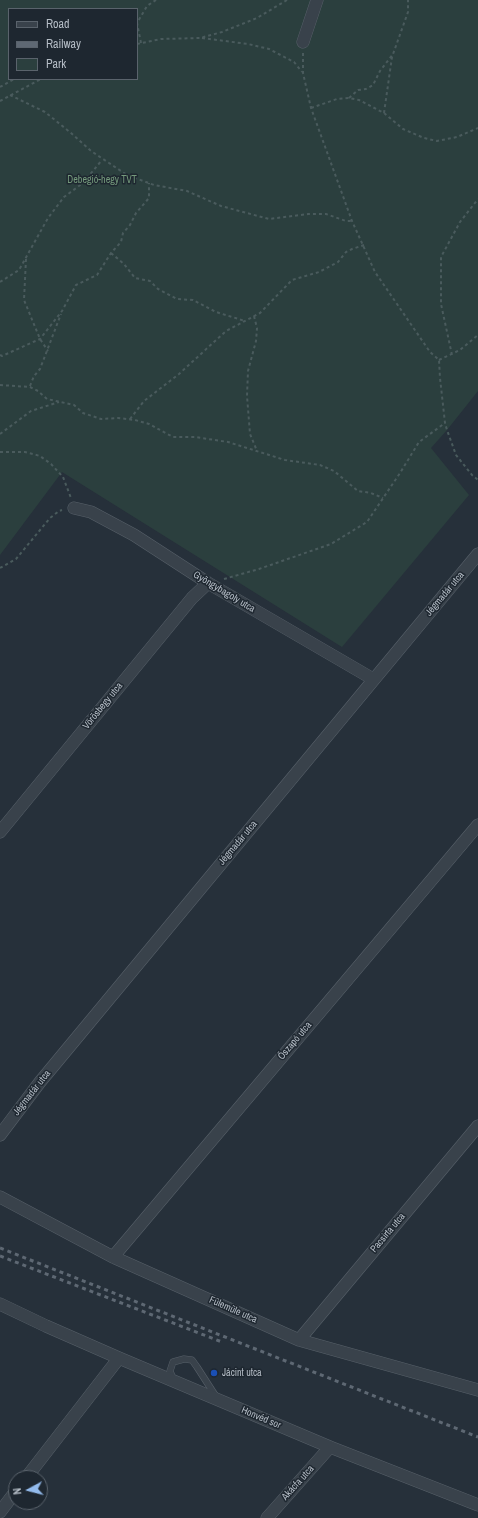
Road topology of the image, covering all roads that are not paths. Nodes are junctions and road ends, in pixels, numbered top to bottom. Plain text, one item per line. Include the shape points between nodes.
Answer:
1 (317, 0) edge
2 (303, 42) road end
3 (74, 508) road end
4 (478, 554) edge
5 (208, 583) junction
6 (374, 679) junction
7 (478, 825) edge
8 (0, 832) edge
9 (478, 1126) edge
10 (0, 1134) edge
11 (0, 1198) edge
12 (113, 1256) junction
13 (0, 1304) edge
14 (299, 1340) junction
15 (120, 1358) junction
16 (174, 1381) junction
17 (478, 1390) edge
18 (218, 1400) junction
19 (330, 1447) junction
20 (32, 1470) edge
21 (8, 1502) edge
22 (478, 1505) edge
23 (0, 1512) edge
24 (267, 1518) edge

1 - 2 street
3 - 5 street, Gyöngybagoly utca via 91,512 134,535
4 - 6 street, Jégmadár utca
5 - 6 street, Gyöngybagoly utca
5 - 8 street, Vörösbegy utca via 187,604
6 - 10 street, Jégmadár utca via 40,1082
7 - 12 street, Őszapó utca
9 - 14 street, Pacsirta utca
11 - 12 street, Fülemüle utca
12 - 14 street, Fülemüle utca
13 - 15 street, Honvéd sor
14 - 17 street, Fülemüle utca
15 - 16 street, Honvéd sor
15 - 20 street
16 - 18 street, Honvéd sor
16 - 18 lane via 170,1371 173,1362 192,1360
18 - 19 street, Honvéd sor
19 - 22 street, Honvéd sor
19 - 24 street, Akácfa utca
21 - 23 street

